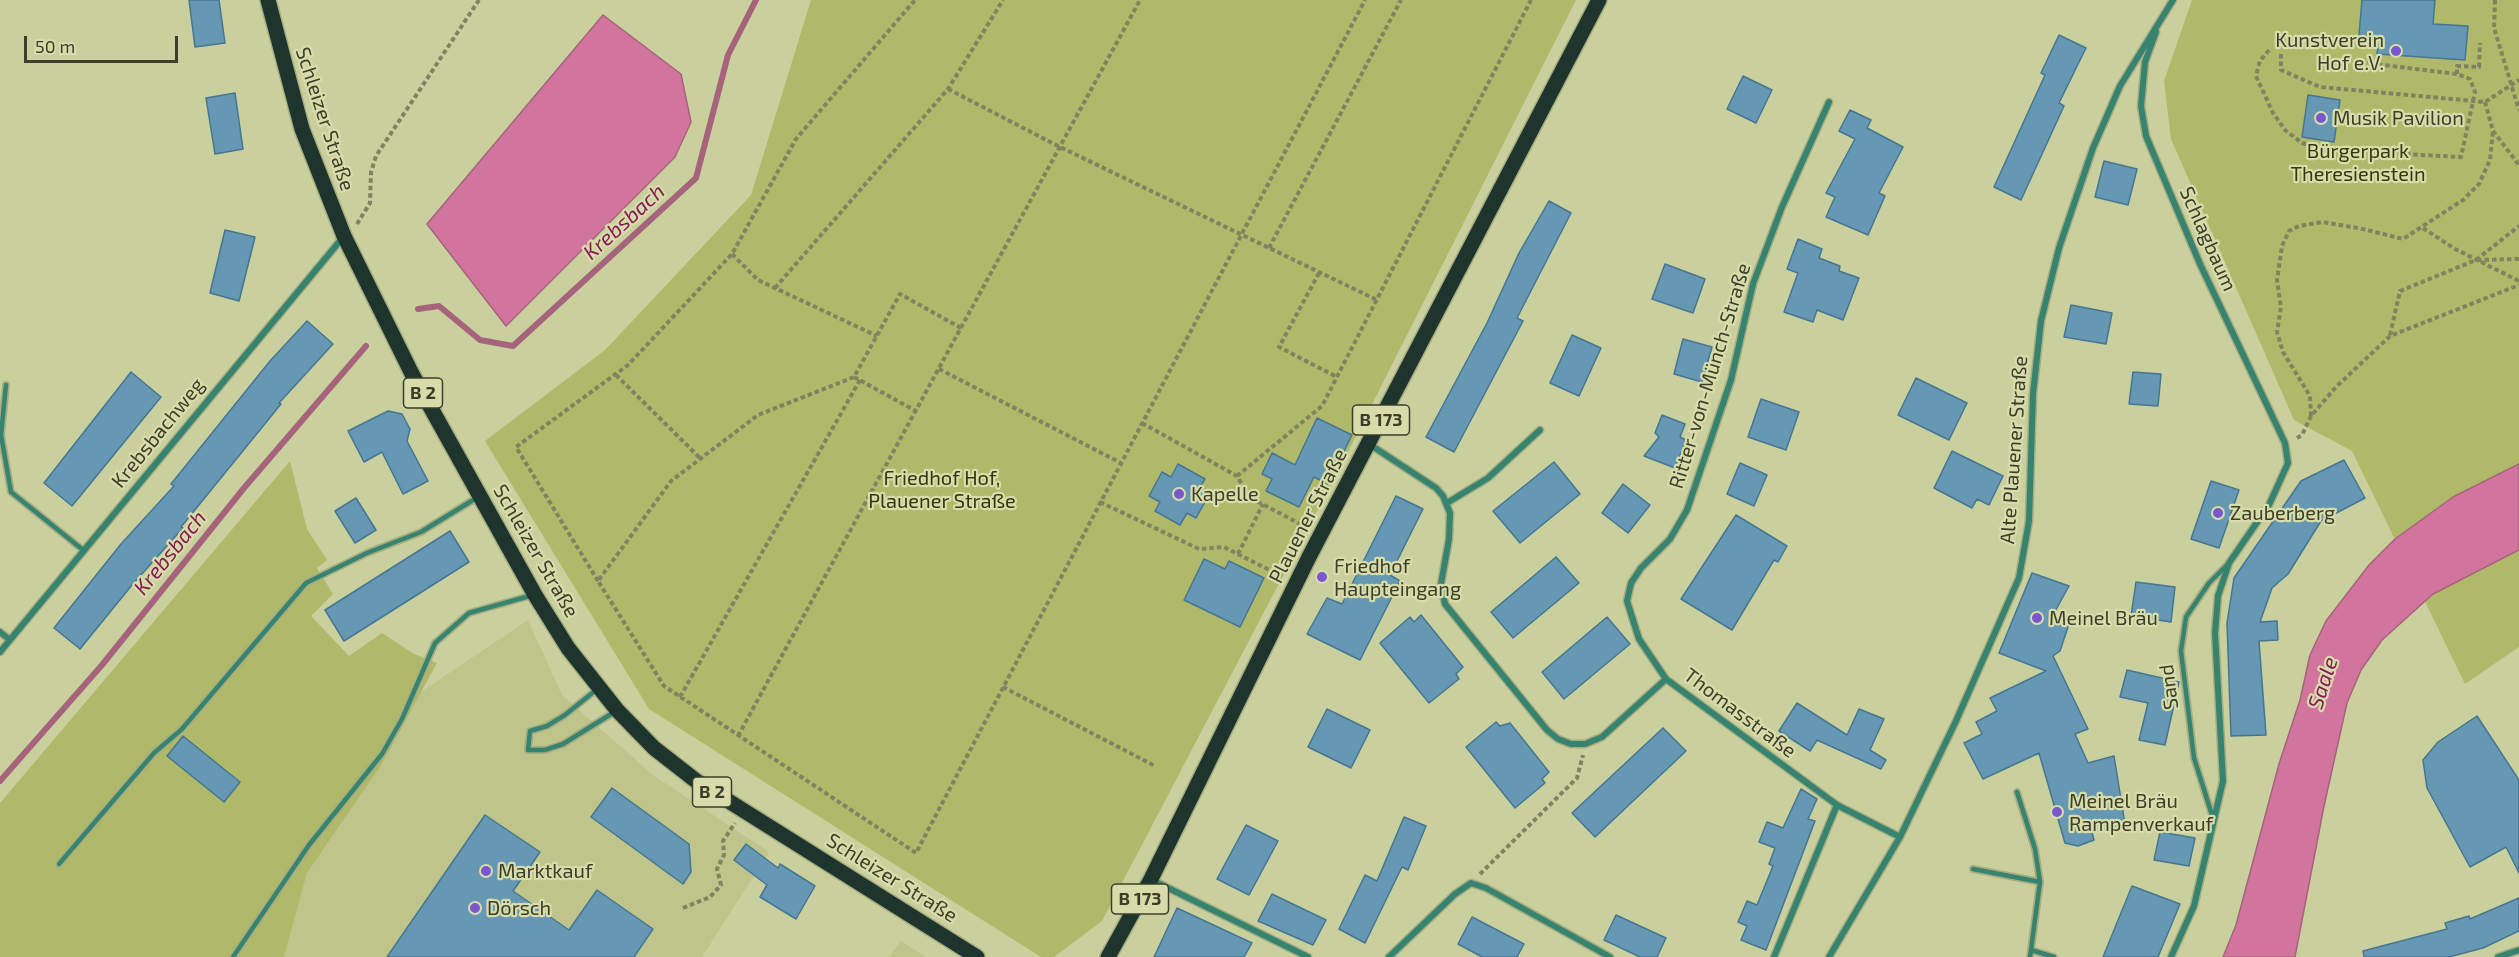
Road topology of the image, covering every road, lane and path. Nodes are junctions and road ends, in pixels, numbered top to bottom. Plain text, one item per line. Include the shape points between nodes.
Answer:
1 (268, 0) edge
2 (479, 0) edge
3 (915, 0) edge
4 (1003, 0) edge
5 (1140, 0) edge
6 (1365, 0) edge
7 (1401, 0) edge
8 (1531, 0) edge
9 (1599, 0) edge
10 (2173, 0) edge
11 (2495, 0) edge
12 (2160, 20) junction
13 (2480, 43) dead end
14 (2269, 50) dead end
15 (2281, 54) dead end
16 (2367, 63) dead end
17 (2457, 74) junction
18 (2519, 80) edge
19 (2512, 84) junction
20 (2519, 86) edge
21 (948, 89) junction
22 (2474, 100) junction
23 (1829, 102) dead end
24 (2485, 102) junction
25 (2519, 110) edge
26 (2493, 131) junction
27 (1060, 147) junction
28 (2519, 165) edge
29 (2519, 226) edge
30 (2423, 228) junction
31 (1241, 235) junction
32 (344, 236) junction
33 (1269, 248) junction
34 (732, 254) junction
35 (2519, 259) edge
36 (2476, 260) junction
37 (1320, 273) junction
38 (2519, 281) edge
39 (2519, 285) edge
40 (775, 288) junction
41 (1377, 300) junction
42 (961, 328) junction
43 (877, 336) junction
44 (2390, 336) junction
45 (939, 369) junction
46 (616, 375) junction
47 (854, 377) junction
48 (1337, 377) junction
49 (860, 380) junction
50 (6, 385) dead end
51 (916, 411) junction
52 (2311, 416) junction
53 (1142, 423) junction
54 (1540, 430) dead end
55 (2285, 443) junction
56 (1369, 444) junction
57 (701, 459) junction
58 (1121, 463) junction
59 (2288, 463) joint
60 (1237, 476) junction
61 (480, 496) junction
62 (1100, 502) junction
63 (1447, 503) junction
64 (1263, 504) junction
65 (1321, 535) junction
66 (83, 550) junction
67 (1238, 554) junction
68 (2229, 563) junction
69 (598, 581) junction
70 (1296, 583) junction
71 (535, 595) junction
72 (0, 632) edge
73 (10, 640) junction
74 (0, 652) edge
75 (1666, 679) junction
76 (1003, 687) junction
77 (598, 688) junction
78 (680, 697) junction
79 (617, 710) junction
80 (738, 736) junction
81 (1585, 744) junction
82 (1155, 766) dead end
83 (2017, 792) dead end
84 (1837, 805) junction
85 (743, 810) junction
86 (2214, 820) junction
87 (1900, 837) junction
88 (59, 864) dead end
89 (1973, 869) dead end
90 (1151, 879) junction
91 (2040, 882) junction
92 (1471, 883) junction
93 (683, 908) dead end
94 (2519, 950) edge
95 (2031, 951) junction
96 (1110, 956) edge
97 (233, 957) edge
98 (976, 957) edge
99 (1308, 957) edge
100 (1389, 957) edge
101 (1610, 957) edge
102 (1773, 957) edge
103 (1829, 957) edge
104 (2030, 957) edge
105 (2054, 957) edge
106 (2171, 957) edge
107 (2498, 957) edge

1 - 32 main road, Schleizer Straße / B 2 via 302,129
2 - 32 path via 376,156 370,203 360,221
3 - 34 path via 796,139
4 - 21 path
5 - 27 path
6 - 31 path
7 - 33 path
8 - 41 path
9 - 56 main road, Plauener Straße / B 173
10 - 12 street, Alte Plauener Straße
11 - 19 path via 2494,28
12 - 55 street, Schlagbaum via 2145,62 2140,106 2146,136 2200,264
12 - 87 street, Alte Plauener Straße via 2120,86 2059,248 2042,321 2033,394 2029,521 2019,578
13 - 17 path via 2479,67 2457,66
14 - 22 path via 2260,61 2256,76 2273,113 2285,130 2302,143 2326,150 2461,157
15 - 22 path via 2281,70 2320,87
16 - 17 path
17 - 22 path via 2470,79
18 - 19 path
19 - 20 path
19 - 24 path
19 - 25 path
21 - 27 path
21 - 40 path
22 - 24 path
23 - 75 street, Ritter-von-Münch-Straße via 1753,284 1731,380 1687,510 1670,539 1641,568 1626,601 1639,639
24 - 26 path
26 - 28 path
26 - 30 path via 2490,160 2479,184
27 - 31 path
27 - 42 path
29 - 36 path
30 - 36 path
30 - 52 path via 2403,239 2323,222 2289,231 2282,246 2277,280 2281,307 2277,332 2283,352 2310,396
31 - 33 path
31 - 53 path
32 - 61 main road, Schleizer Straße / B 2 via 412,374
32 - 66 street, Krebsbachweg
33 - 37 path
34 - 40 path via 758,280
34 - 46 path
35 - 36 path
36 - 38 path
36 - 44 path via 2400,291
37 - 41 path
37 - 48 path via 1279,347
39 - 44 path
40 - 43 path
41 - 48 path
42 - 43 path via 900,294
42 - 45 path
43 - 47 path
44 - 52 path
45 - 51 path
45 - 58 path
46 - 57 path
46 - 69 path via 516,447
47 - 49 path
47 - 57 path via 758,415
48 - 60 path via 1322,406
49 - 51 path
49 - 78 path
50 - 66 lane via 1,435 12,492
51 - 80 path
52 - 55 path via 2302,435
53 - 58 path
53 - 60 path
54 - 63 street via 1488,478
55 - 59 street, Schlagbaum
56 - 63 street via 1436,488
56 - 65 main road, Plauener Straße / B 173
57 - 69 path via 671,481
58 - 62 path
59 - 68 street, Sand via 2269,505
60 - 64 path via 1249,497
61 - 71 main road, Schleizer Straße / B 2
61 - 88 lane via 421,532 306,583 182,729 154,753
62 - 67 path via 1199,549 1224,547
62 - 76 path
63 - 81 street via 1449,539 1441,584 1445,604 1548,730 1571,744
64 - 65 path
64 - 67 path
65 - 70 main road, Plauener Straße / B 173
66 - 73 street, Krebsbachweg
67 - 70 path
68 - 86 street, Sand via 2218,596 2215,633 2223,781
68 - 86 lane, Sand via 2209,583 2186,617 2181,651 2194,758
69 - 78 path via 664,687
70 - 90 main road, Plauener Straße / B 173
71 - 77 main road, Schleizer Straße / B 2
71 - 97 lane via 469,614 435,643 382,754 309,845
72 - 73 street
73 - 74 street, Krebsbachweg
75 - 81 street, Thomasstraße via 1602,737
75 - 84 street, Thomasstraße
76 - 80 path via 916,853
76 - 82 path
77 - 79 main road, Schleizer Straße / B 2
77 - 79 lane via 565,715 530,731 528,750 562,744
78 - 80 path
79 - 85 main road, Schleizer Straße / B 2 via 654,748
81 - 92 path via 1577,778
83 - 91 lane via 2035,849
84 - 87 street, Thomasstraße
84 - 102 street
85 - 93 path via 723,841 724,855 717,869 721,885 710,897
85 - 98 main road, Schleizer Straße / B 2
86 - 106 street, Sand via 2194,906
87 - 103 street, Alte Plauener Straße
89 - 91 lane
90 - 96 main road, Plauener Straße / B 173
90 - 99 street
91 - 95 lane
92 - 100 street
92 - 101 street
94 - 107 street
95 - 104 lane
95 - 105 lane

